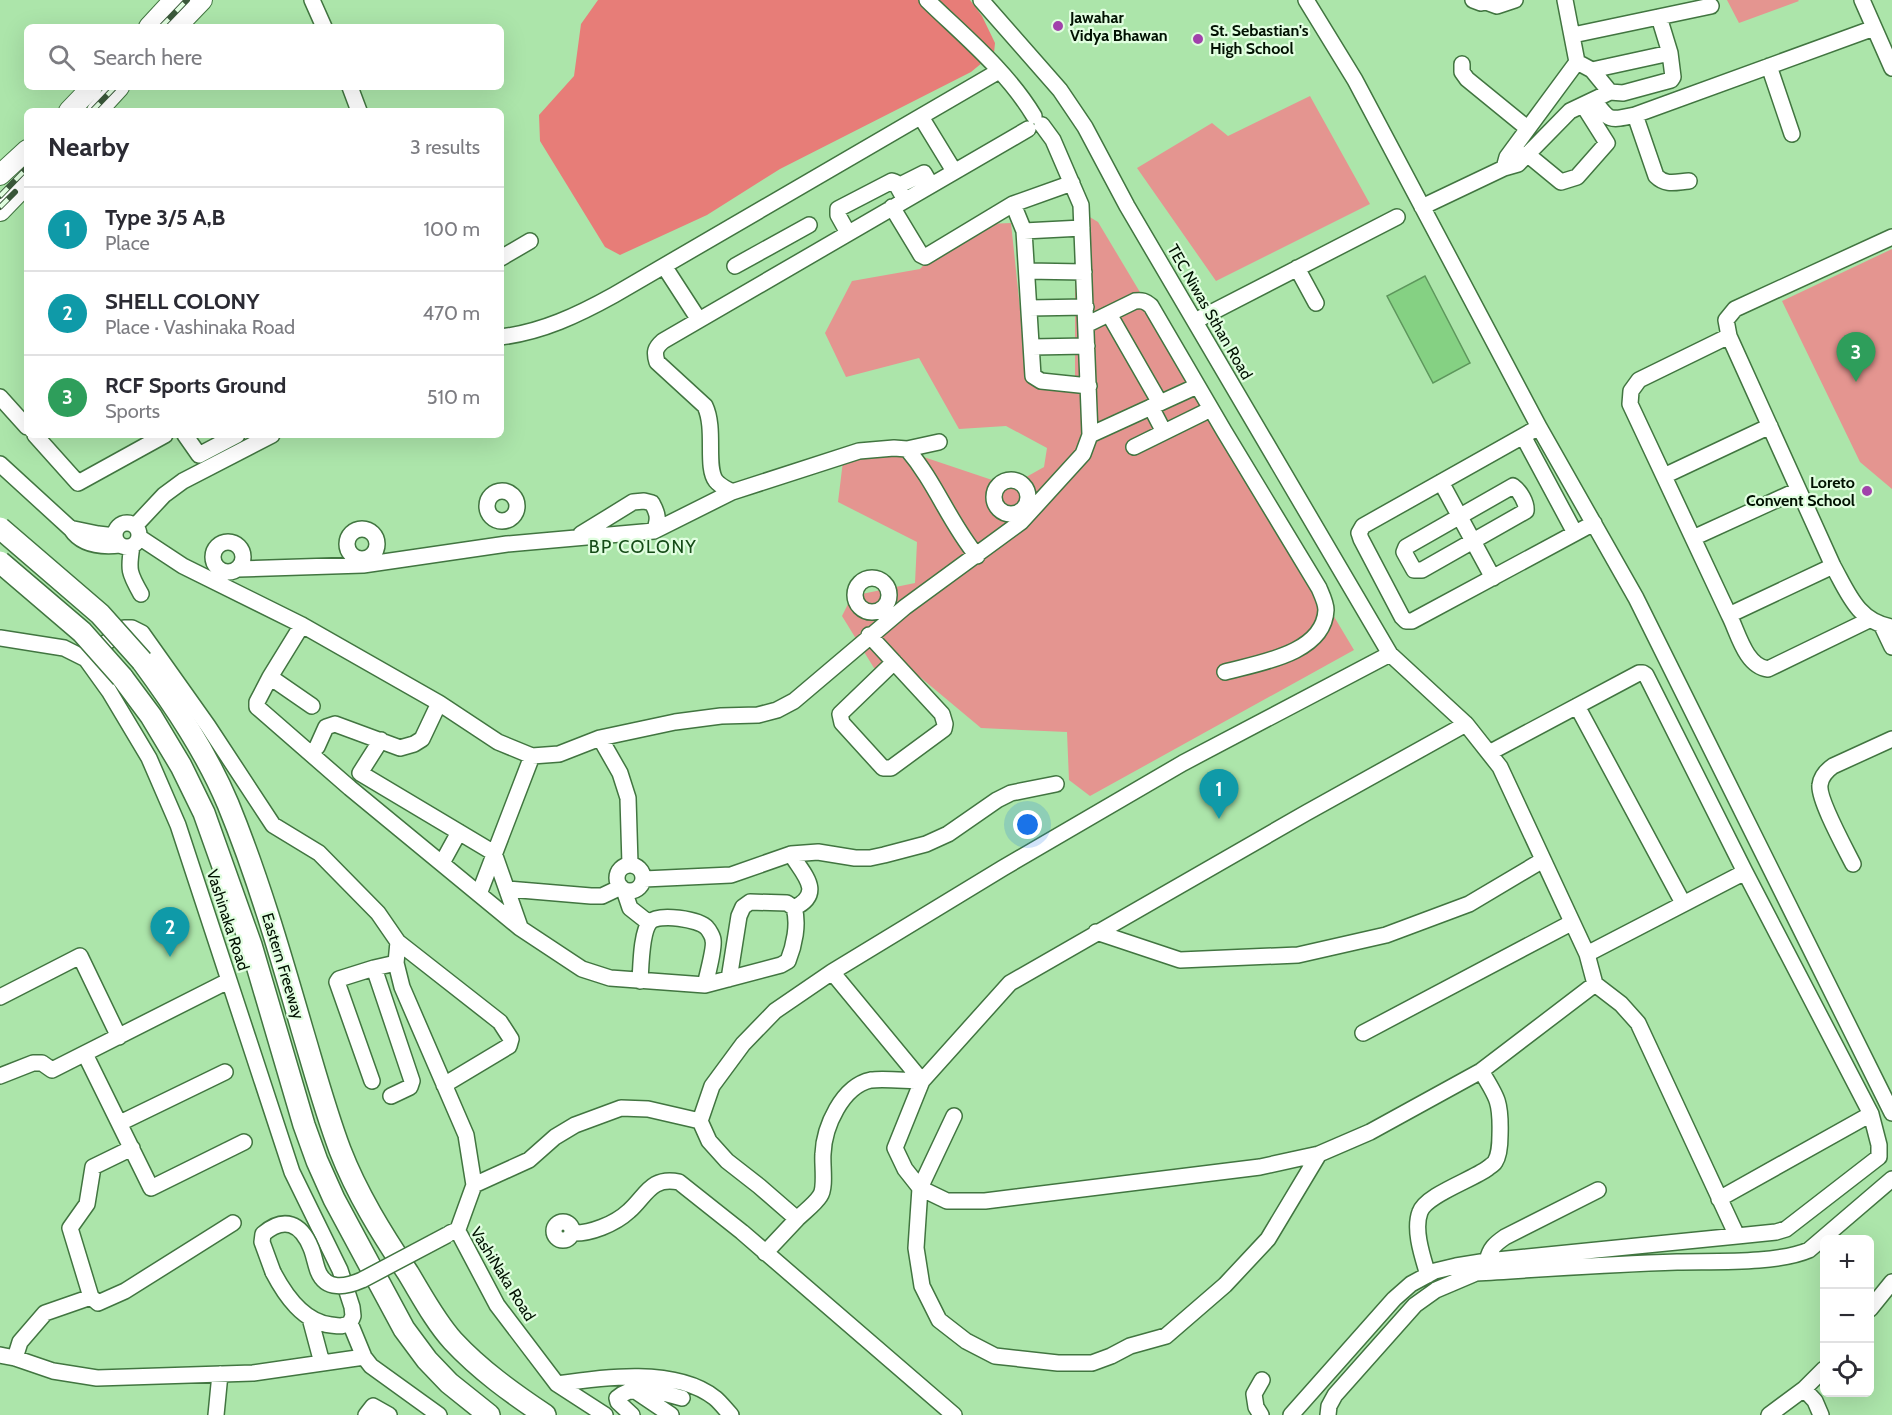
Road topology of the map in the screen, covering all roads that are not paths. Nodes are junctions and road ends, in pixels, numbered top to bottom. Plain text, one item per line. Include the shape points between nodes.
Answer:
1 (174, 0) edge
2 (202, 0) edge
3 (312, 0) edge
4 (927, 0) edge
5 (981, 0) edge
6 (1306, 0) edge
7 (1515, 0) edge
8 (1565, 0) edge
9 (1862, 0) edge
10 (1481, 1) edge
11 (1683, 6) edge
12 (1711, 6) dead end
13 (1659, 17) junction
14 (153, 24) edge
15 (179, 24) edge
16 (323, 24) edge
17 (1874, 28) junction
18 (1573, 35) junction
19 (1670, 53) junction
20 (1576, 62) junction
21 (1462, 64) dead end
22 (1769, 66) junction
23 (1892, 68) edge
24 (1592, 70) junction
25 (999, 71) junction
26 (89, 90) edge
27 (110, 90) edge
28 (351, 90) edge
29 (1610, 92) junction
30 (1588, 103) junction
31 (72, 108) edge
32 (99, 108) edge
33 (358, 108) edge
34 (1635, 115) junction
35 (921, 117) junction
36 (1035, 123) junction
37 (1527, 128) junction
38 (1792, 134) dead end
39 (24, 153) edge
40 (1527, 154) junction
41 (1504, 168) junction
42 (954, 171) junction
43 (0, 175) edge
44 (1689, 181) dead end
45 (1072, 183) junction
46 (24, 186) edge
47 (898, 198) junction
48 (1014, 204) junction
49 (2, 206) edge
50 (1422, 207) junction
51 (1397, 216) dead end
52 (809, 225) dead end
53 (1082, 228) junction
54 (1024, 231) junction
55 (848, 233) junction
56 (791, 235) junction
57 (1892, 237) edge
58 (530, 241) dead end
59 (504, 256) edge
60 (805, 258) junction
61 (664, 266) junction
62 (1297, 268) junction
63 (1027, 271) junction
64 (1084, 272) junction
65 (762, 283) junction
66 (1316, 303) dead end
67 (1086, 307) junction
68 (1029, 308) junction
69 (1109, 314) junction
70 (699, 320) junction
71 (1195, 321) junction
72 (1086, 325) junction
73 (504, 336) edge
74 (1729, 336) junction
75 (1087, 346) junction
76 (1032, 347) junction
77 (1197, 386) junction
78 (1089, 387) junction
79 (0, 397) edge
80 (1155, 405) junction
81 (1203, 413) dead end
82 (24, 424) edge
83 (1770, 426) junction
84 (1539, 427) junction
85 (1164, 432) junction
86 (1090, 435) junction
87 (1523, 436) junction
88 (37, 438) edge
89 (160, 438) edge
90 (187, 438) edge
91 (231, 438) edge
92 (266, 438) edge
93 (939, 442) dead end
94 (1134, 447) dead end
95 (907, 449) junction
96 (0, 464) edge
97 (1664, 476) junction
98 (1441, 482) junction
99 (1798, 490) junction
100 (732, 492) junction
101 (1460, 517) junction
102 (503, 521) dead end
103 (1594, 523) junction
104 (0, 528) edge
105 (654, 531) junction
106 (1575, 533) junction
107 (577, 537) junction
108 (128, 538) junction
109 (1693, 538) junction
110 (1473, 541) junction
111 (507, 544) junction
112 (977, 556) junction
113 (0, 562) edge
114 (183, 566) junction
115 (1833, 566) junction
116 (238, 569) junction
117 (219, 570) junction
118 (1492, 578) junction
119 (141, 594) dead end
120 (888, 596) junction
121 (905, 606) junction
122 (865, 611) junction
123 (1729, 615) junction
124 (1881, 624) edge
125 (302, 625) junction
126 (873, 632) junction
127 (0, 638) edge
128 (1892, 647) edge
129 (1390, 654) junction
130 (86, 659) junction
131 (894, 662) junction
132 (1225, 672) dead end
133 (270, 677) junction
134 (439, 703) junction
135 (312, 706) dead end
136 (1577, 706) junction
137 (1466, 724) junction
138 (600, 738) junction
139 (1892, 739) edge
140 (381, 741) junction
141 (317, 747) dead end
142 (1489, 753) junction
143 (532, 756) junction
144 (360, 773) junction
145 (1056, 784) dead end
146 (350, 788) junction
147 (459, 832) junction
148 (495, 853) junction
149 (791, 854) junction
150 (1543, 860) junction
151 (442, 864) junction
152 (630, 864) junction
153 (1853, 864) dead end
154 (1745, 872) junction
155 (644, 879) junction
156 (507, 889) junction
157 (622, 889) junction
158 (479, 894) junction
159 (1683, 903) junction
160 (795, 908) junction
161 (650, 923) junction
162 (1571, 923) junction
163 (520, 928) junction
164 (1096, 932) junction
165 (398, 942) junction
166 (1587, 954) junction
167 (396, 963) junction
168 (374, 968) junction
169 (832, 972) junction
170 (729, 979) junction
171 (228, 981) junction
172 (640, 981) junction
173 (1595, 984) junction
174 (705, 985) junction
175 (0, 997) edge
176 (1363, 1033) dead end
177 (119, 1037) junction
178 (85, 1054) junction
179 (1481, 1071) junction
180 (225, 1072) dead end
181 (0, 1076) edge
182 (372, 1081) dead end
183 (922, 1081) junction
184 (444, 1085) junction
185 (391, 1096) dead end
186 (1892, 1113) edge
187 (1871, 1114) junction
188 (954, 1116) dead end
189 (700, 1121) junction
190 (120, 1123) junction
191 (244, 1142) dead end
192 (132, 1148) junction
193 (1319, 1154) junction
194 (1892, 1179) edge
195 (474, 1185) junction
196 (920, 1188) junction
197 (1598, 1190) dead end
198 (1719, 1199) junction
199 (797, 1219) junction
200 (234, 1223) dead end
201 (572, 1233) dead end
202 (452, 1234) junction
203 (1737, 1236) junction
204 (765, 1253) junction
205 (1487, 1261) junction
206 (1428, 1275) junction
207 (1892, 1282) edge
208 (92, 1297) junction
209 (1874, 1303) edge
210 (310, 1318) junction
211 (350, 1323) junction
212 (8, 1357) edge
213 (364, 1357) junction
214 (322, 1363) junction
215 (1820, 1373) edge
216 (220, 1374) junction
217 (1262, 1380) dead end
218 (557, 1384) junction
219 (1804, 1389) junction
220 (634, 1390) junction
221 (682, 1398) dead end
222 (216, 1415) edge
223 (366, 1415) edge
224 (389, 1415) edge
225 (439, 1415) edge
226 (489, 1415) edge
227 (545, 1415) edge
228 (605, 1415) edge
229 (632, 1415) edge
230 (671, 1415) edge
231 (731, 1415) edge
232 (954, 1415) edge
233 (1261, 1415) edge
234 (1292, 1415) edge
235 (1328, 1415) edge
236 (1769, 1415) edge
237 (1821, 1415) edge

1 - 14 main road
2 - 15 main road
3 - 16 street
4 - 25 street
5 - 71 street, TEC Niwas Sthan Road via 1060,90 1085,127
6 - 50 street via 1355,80
7 - 10 street via 1497,6
8 - 18 street
9 - 17 street
11 - 12 street
11 - 13 street
13 - 18 street
13 - 19 street
17 - 22 street
17 - 23 street
18 - 20 street
19 - 24 street
19 - 29 street via 1671,80 1623,93
20 - 24 street
20 - 37 street
21 - 37 street via 1467,79
22 - 34 street
22 - 38 street
24 - 29 street
25 - 35 street
25 - 36 street via 1023,98
26 - 31 main road
27 - 32 main road
28 - 33 street
29 - 30 street
30 - 34 street via 1616,119
30 - 40 street via 1570,111
30 - 40 street via 1607,143 1577,177 1561,182
34 - 44 street via 1656,176 1668,183
35 - 42 street
35 - 61 street
36 - 42 street
36 - 45 street via 1053,140
37 - 41 street
39 - 43 main road
40 - 41 street via 1518,164
41 - 50 street
42 - 47 street
45 - 48 street
45 - 53 street via 1081,205
46 - 49 main road
47 - 48 street via 925,257
47 - 55 street
47 - 55 street via 895,182 889,182 838,209
48 - 54 street
50 - 84 street
51 - 62 street
52 - 56 street
53 - 54 street
53 - 64 street
54 - 63 street
55 - 60 street
56 - 60 street
56 - 65 street via 742,262
57 - 74 street via 1735,309 1726,320
58 - 59 street
60 - 65 street
61 - 70 street
61 - 73 street via 577,315 543,328
62 - 66 street
62 - 71 street
63 - 64 street
63 - 68 street
64 - 67 street
65 - 70 street
67 - 68 street
67 - 72 street
68 - 76 street
69 - 72 street
69 - 77 street via 1135,301 1146,301
69 - 80 street
70 - 100 street via 663,341 654,353 657,362 705,406 711,425 711,471 716,481
71 - 129 street, TEC Niwas Sthan Road
72 - 75 street
74 - 83 street
74 - 97 street via 1639,380 1631,391 1630,404
75 - 76 street
75 - 78 street
76 - 78 street via 1035,379
77 - 80 street
77 - 132 street via 1319,588 1326,609 1315,638 1291,653
78 - 86 street
79 - 82 street
80 - 85 street
80 - 86 street
81 - 85 street
83 - 97 street
83 - 99 street
84 - 87 street
84 - 103 street
85 - 94 street
86 - 112 street via 1083,454
87 - 98 street
87 - 106 street
88 - 89 street via 78,483
90 - 91 street via 199,455
92 - 108 street via 183,481 164,495
93 - 95 street
95 - 100 street via 860,451
95 - 112 street via 924,469 962,538
96 - 108 street via 71,529
97 - 109 street
98 - 101 street
98 - 118 street via 1363,526 1359,533 1402,617 1412,621
99 - 109 street
99 - 115 street
100 - 105 street
101 - 110 street
101 - 110 street via 1514,486 1526,504 1526,511
101 - 110 street via 1406,547 1404,552 1418,571
102 - 111 street
103 - 106 street
103 - 186 street via 1642,609
104 - 227 highway, Eastern Freeway, bridge via 100,614 172,702 227,802 276,937 328,1117 376,1223 451,1339 490,1376
105 - 107 street
105 - 107 street via 659,521 657,511 652,503 644,501 633,502
106 - 118 street
107 - 111 street
108 - 114 street
108 - 119 street via 131,576
109 - 123 street
110 - 118 street
111 - 116 street via 363,562
112 - 121 street
113 - 226 highway, Eastern Freeway, bridge via 82,632 122,677 181,766 204,813 251,945 304,1125 334,1199 404,1329 449,1383
114 - 117 street
114 - 125 street
115 - 123 street
115 - 124 street via 1853,602
116 - 117 street via 228,573
116 - 117 street via 243,561 242,551 226,542 217,547 213,556
120 - 121 street
120 - 122 street via 881,609
120 - 122 street via 886,586 878,580 861,582 855,597
121 - 126 street
122 - 126 street
123 - 124 street via 1749,657 1768,669
124 - 128 street
125 - 133 street
125 - 134 street
126 - 131 street
126 - 138 street via 794,701 777,710 675,722
127 - 130 street, Vashinaka Road via 64,648
129 - 137 street, TEC Niwas Sthan Road
129 - 169 street via 1183,763
130 - 165 street via 124,628 142,633 273,825 319,852 378,913
130 - 171 street, Vashinaka Road via 110,691 149,758 178,825
131 - 131 street via 942,714 945,724 944,729 887,769 840,714
133 - 135 street
133 - 146 street via 257,707
134 - 140 street via 422,739 400,748
134 - 143 street via 498,742
136 - 142 street
136 - 154 street via 1639,673 1646,675
136 - 159 street
137 - 142 street, TEC Niwas Sthan Road
137 - 164 street
138 - 143 street via 559,754
138 - 152 street via 620,773 628,798
139 - 153 street via 1833,766 1821,779 1820,793
140 - 141 street via 335,724 326,727
140 - 144 street
142 - 150 street, TEC Niwas Sthan Road via 1500,767
143 - 148 street
144 - 146 street
144 - 147 street
145 - 149 street via 1011,793 926,844 870,858 818,852
146 - 151 street
147 - 148 street
147 - 151 street
148 - 156 street
148 - 158 street
149 - 155 street via 731,875
149 - 160 street via 810,890 810,895
150 - 162 street, TEC Niwas Sthan Road
150 - 164 street via 1469,904 1386,936 1298,955 1180,960
151 - 158 street
152 - 155 street via 639,867
152 - 157 street via 617,875
154 - 159 street
154 - 187 street
155 - 157 street via 637,890
156 - 157 street via 602,896
156 - 163 street
157 - 161 street via 630,908
158 - 163 street
159 - 166 street
160 - 170 street via 797,917 788,961
160 - 170 street via 787,903 750,902 743,907
161 - 172 street
161 - 174 street via 658,917 698,922 707,928 714,941
162 - 166 street, TEC Niwas Sthan Road
162 - 176 street
163 - 172 street via 582,969 610,978
164 - 183 street via 1010,983
165 - 167 street
165 - 184 street via 500,1022 511,1038 509,1046
166 - 173 street, TEC Niwas Sthan Road
167 - 168 street
167 - 184 street via 412,1012
168 - 182 street via 339,979 337,984
168 - 185 street via 412,1081 410,1087
169 - 183 street
169 - 189 street via 775,1011 743,1044 712,1086
170 - 174 street
171 - 177 street
171 - 211 street, Vashinaka Road via 292,1172 340,1270 352,1308
172 - 174 street
173 - 179 street
173 - 198 street via 1638,1023
175 - 177 street via 80,956
177 - 178 street
178 - 181 street via 52,1070 42,1063 33,1063
178 - 190 street
179 - 193 street via 1379,1127
179 - 206 street via 1501,1110 1495,1162 1425,1204 1419,1213 1420,1251
180 - 190 street
183 - 196 street via 895,1148
183 - 199 street via 871,1080 850,1092 826,1129 820,1196
184 - 195 street via 466,1135
187 - 198 street
187 - 203 street via 1879,1157 1786,1229
188 - 196 street
189 - 195 street via 648,1109 621,1108 575,1125 529,1160
189 - 199 street via 709,1141 727,1161
190 - 192 street
191 - 192 street via 151,1188
192 - 208 street via 93,1167 87,1204 70,1228
193 - 196 street via 1260,1167 985,1201 947,1201
193 - 196 street via 1268,1239 1225,1285 1166,1336 1092,1363 995,1356 966,1341 939,1320 922,1286 916,1248
194 - 235 street via 1809,1250 1799,1254 1476,1273 1455,1281 1415,1305 1335,1395
195 - 202 street
197 - 205 street via 1495,1243
198 - 203 street
199 - 204 street
200 - 208 street via 125,1291 98,1303
201 - 204 street via 586,1233 617,1220 650,1188 670,1180 679,1182
202 - 210 street, Vashinaka Road, bridge via 362,1280 341,1286 332,1285 318,1273 305,1236 289,1224 279,1224 263,1234 262,1242 279,1285
202 - 218 street, VashiNaka Road via 463,1238 497,1305
203 - 205 street
204 - 232 street
205 - 206 street
206 - 234 street via 1394,1299
207 - 209 street
208 - 212 street via 45,1313
210 - 211 street, Vashinaka Road via 321,1324
210 - 214 street
211 - 213 street
212 - 216 street via 53,1371 96,1378
213 - 214 street
213 - 225 street
214 - 216 street
215 - 219 street
216 - 222 street
217 - 233 street via 1254,1394
218 - 228 street, VashiNaka Road
218 - 231 street via 606,1377 650,1377 687,1383 715,1398
219 - 236 street
219 - 237 street
220 - 221 street
220 - 229 street via 617,1398
220 - 230 street
223 - 224 street via 373,1406

